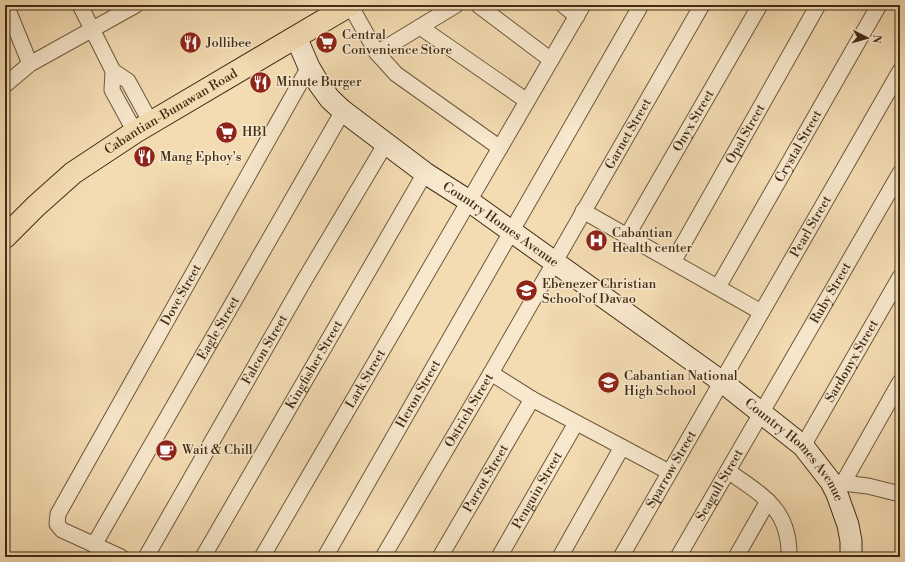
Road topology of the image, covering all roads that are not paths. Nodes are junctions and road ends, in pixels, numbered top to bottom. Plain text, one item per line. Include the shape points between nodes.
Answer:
1 (80, 5) edge
2 (136, 5) edge
3 (350, 5) edge
4 (456, 5) edge
5 (478, 5) edge
6 (563, 5) edge
7 (641, 5) edge
8 (702, 5) edge
9 (760, 5) edge
10 (818, 5) edge
11 (879, 5) edge
12 (6, 10) edge
13 (580, 10) edge
14 (420, 27) junction
15 (92, 30) junction
16 (296, 37) junction
17 (377, 53) junction
18 (551, 60) junction
19 (30, 64) junction
20 (309, 67) junction
21 (900, 71) edge
22 (5, 85) edge
23 (527, 101) junction
24 (343, 111) junction
25 (143, 127) junction
26 (386, 143) junction
27 (500, 148) junction
28 (425, 173) junction
29 (900, 173) edge
30 (469, 201) junction
31 (583, 211) junction
32 (511, 231) junction
33 (627, 236) junction
34 (5, 237) edge
35 (554, 262) junction
36 (673, 262) junction
37 (900, 277) edge
38 (718, 287) junction
39 (761, 312) junction
40 (491, 373) junction
41 (721, 382) junction
42 (900, 382) edge
43 (532, 399) junction
44 (762, 412) junction
45 (576, 423) junction
46 (803, 446) junction
47 (622, 447) junction
48 (728, 471) junction
49 (669, 472) junction
50 (837, 482) junction
51 (898, 490) edge
52 (768, 501) junction
53 (94, 545) junction
54 (121, 557) edge
55 (146, 557) edge
56 (203, 557) edge
57 (262, 557) edge
58 (325, 557) edge
59 (383, 557) edge
60 (440, 557) edge
61 (499, 557) edge
62 (560, 557) edge
63 (621, 557) edge
64 (678, 557) edge
65 (736, 557) edge
66 (789, 557) edge
67 (850, 557) edge

1 - 15 street
2 - 15 street
3 - 16 main road, Cabantian-Bunawan Road
3 - 17 street
4 - 14 street
5 - 18 street
6 - 13 street
7 - 32 street, Heron Street
8 - 31 street, Garnet Street
9 - 33 street, Onyx Street
10 - 36 street, Opal Street
11 - 38 street, Crystal Street
12 - 19 street
13 - 18 street, Lark Street
14 - 17 street
14 - 23 street
15 - 19 street
15 - 25 street via 113,71 112,90
16 - 20 main road, Country Homes Avenue
16 - 25 main road, Cabantian-Bunawan Road
17 - 27 street via 396,74
18 - 23 street, Lark Street
19 - 22 street
20 - 24 main road, Country Homes Avenue via 330,99
20 - 53 street, Dove Street via 58,514 59,528
21 - 39 street, Pearl Street
23 - 27 street, Lark Street
24 - 26 main road, Country Homes Avenue
24 - 53 street, Eagle Street
25 - 34 main road, Cabantian-Bunawan Road via 73,173
26 - 28 main road, Country Homes Avenue
26 - 55 street, Falcon Street
27 - 30 street, Lark Street
28 - 30 main road, Country Homes Avenue
28 - 56 street, Kingfisher Street
29 - 44 street, Ruby Street
30 - 32 main road, Country Homes Avenue
30 - 57 street, Lark Street
31 - 33 street
31 - 35 street, Garnet Street
32 - 35 main road, Country Homes Avenue
32 - 58 street, Heron Street
33 - 36 street
35 - 40 street, Ostrich Street
35 - 41 main road, Country Homes Avenue
36 - 38 street
37 - 46 street, Sardonyx Street
38 - 39 street
39 - 41 street, Pearl Street
40 - 43 street
40 - 59 street, Ostrich Street
41 - 44 main road, Country Homes Avenue
41 - 49 street, Sparrow Street
42 - 50 street
43 - 45 street
43 - 60 street, Parrot Street
44 - 46 main road, Country Homes Avenue
44 - 48 street, Seagull Street
45 - 47 street
45 - 61 street, Penguin Street
46 - 50 main road, Country Homes Avenue
47 - 49 street
47 - 62 street
48 - 52 street
48 - 64 street, Seagull Street
49 - 63 street, Sparrow Street
50 - 51 street
50 - 67 main road, Country Homes Avenue via 851,541
52 - 65 street
52 - 66 street via 786,527
53 - 54 street

